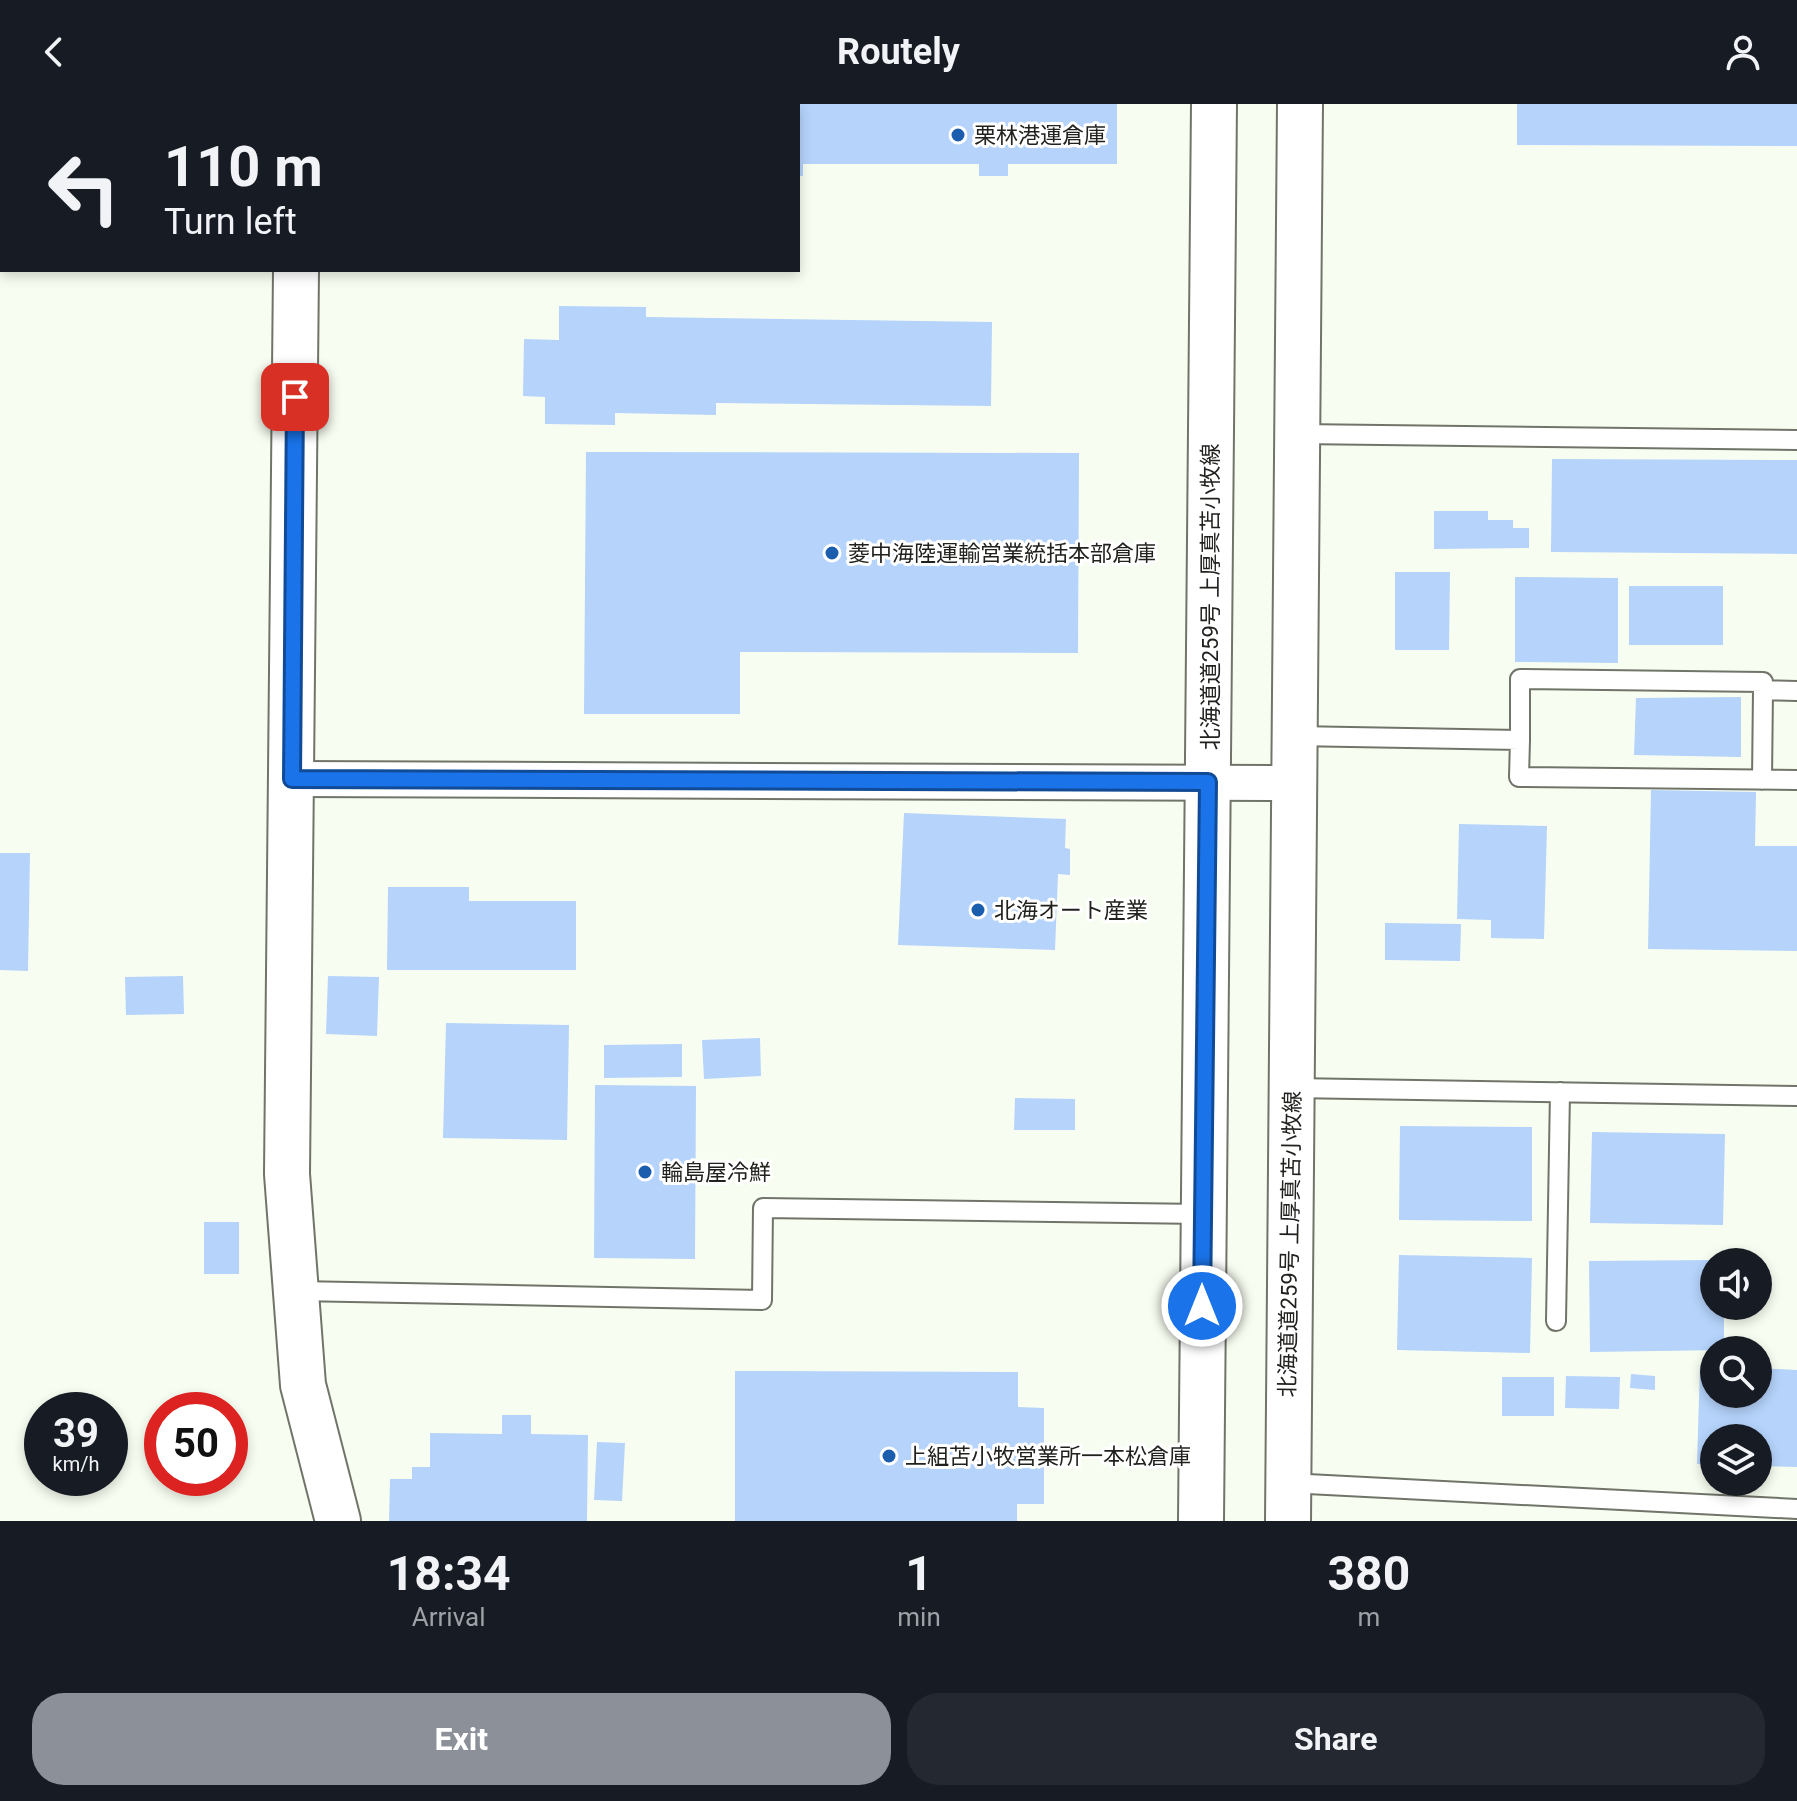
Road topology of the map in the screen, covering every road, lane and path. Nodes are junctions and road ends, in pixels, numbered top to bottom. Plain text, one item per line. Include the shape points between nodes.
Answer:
1 (1214, 104) edge
2 (1300, 104) edge
3 (296, 272) edge
4 (1298, 434) junction
5 (1797, 440) edge
6 (1763, 690) junction
7 (1797, 691) edge
8 (1294, 736) junction
9 (1520, 740) junction
10 (292, 779) junction
11 (1762, 780) junction
12 (1797, 780) edge
13 (1208, 782) junction
14 (1294, 783) junction
15 (1292, 1088) junction
16 (1560, 1092) junction
17 (1797, 1096) edge
18 (1203, 1214) junction
19 (294, 1291) junction
20 (1556, 1321) dead end
21 (1288, 1502) edge
22 (1797, 1509) edge
23 (338, 1521) edge
24 (1201, 1521) edge

1 - 13 main road, 北海道道259号 上厚真苫小牧線
2 - 4 main road, 北海道道259号 上厚真苫小牧線
3 - 10 main road
4 - 5 lane
4 - 8 main road, 北海道道259号 上厚真苫小牧線
6 - 7 lane
6 - 9 lane via 1763,682 1520,679
6 - 11 lane
8 - 9 lane
8 - 14 main road, 北海道道259号 上厚真苫小牧線
9 - 11 lane via 1519,777
10 - 13 street
10 - 19 main road via 287,1174
11 - 12 lane
13 - 14 street
13 - 18 main road, 北海道道259号 上厚真苫小牧線
14 - 15 main road, 北海道道259号 上厚真苫小牧線
15 - 16 lane
15 - 21 main road, 北海道道259号 上厚真苫小牧線
16 - 17 lane
16 - 20 lane
18 - 19 lane via 763,1208 762,1300
18 - 24 main road, 北海道道259号 上厚真苫小牧線
19 - 23 main road via 303,1385
21 - 22 lane

